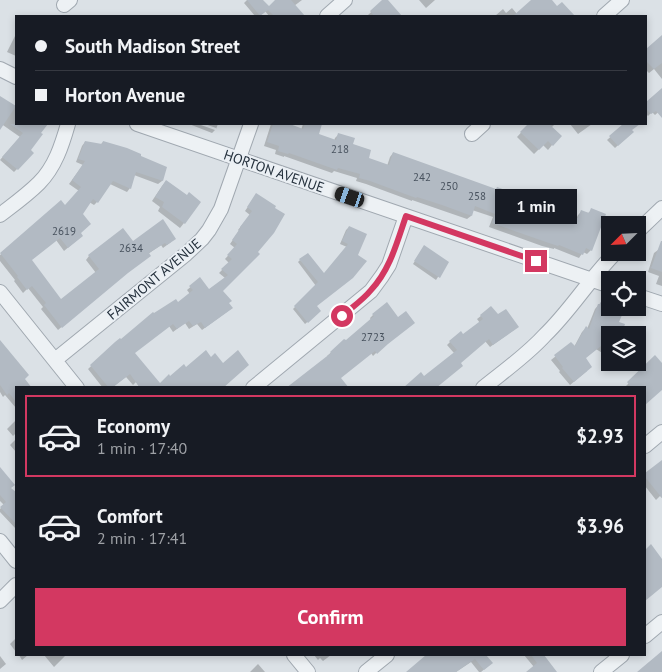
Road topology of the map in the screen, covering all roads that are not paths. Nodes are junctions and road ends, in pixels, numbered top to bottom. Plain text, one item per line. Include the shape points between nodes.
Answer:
1 (345, 0) edge
2 (622, 0) edge
3 (328, 15) edge
4 (605, 15) edge
5 (0, 69) edge
6 (15, 76) edge
7 (68, 125) edge
8 (140, 125) edge
9 (251, 125) edge
10 (482, 125) edge
11 (472, 134) dead end
12 (238, 159) junction
13 (662, 208) edge
14 (0, 215) edge
15 (406, 216) junction
16 (646, 223) edge
17 (608, 261) edge
18 (592, 280) junction
19 (601, 283) edge
20 (0, 292) edge
21 (646, 299) edge
22 (662, 304) edge
23 (55, 360) junction
24 (75, 386) edge
25 (255, 386) edge
26 (485, 386) edge
27 (662, 432) edge
28 (646, 445) edge
29 (0, 541) edge
30 (15, 560) edge
31 (15, 586) edge
32 (0, 601) edge
33 (662, 622) edge
34 (646, 635) edge
35 (295, 656) edge
36 (386, 656) edge
37 (621, 656) edge
38 (308, 672) edge
39 (366, 672) edge
40 (601, 672) edge

1 - 3 street
2 - 4 street
5 - 6 street
7 - 14 street via 47,173
8 - 12 street, HORTON AVENUE
9 - 12 street, FAIRMONT AVENUE
10 - 11 street
12 - 15 street, HORTON AVENUE
12 - 23 street, FAIRMONT AVENUE via 221,210 202,239
13 - 16 street
15 - 18 street, HORTON AVENUE
15 - 25 street via 388,265 371,291
17 - 18 street
18 - 19 street, HORTON AVENUE
18 - 26 street via 544,336
20 - 23 street
21 - 22 street
23 - 24 street
27 - 28 street
29 - 30 street
31 - 32 street
33 - 34 street
35 - 38 street
36 - 39 street
37 - 40 street

